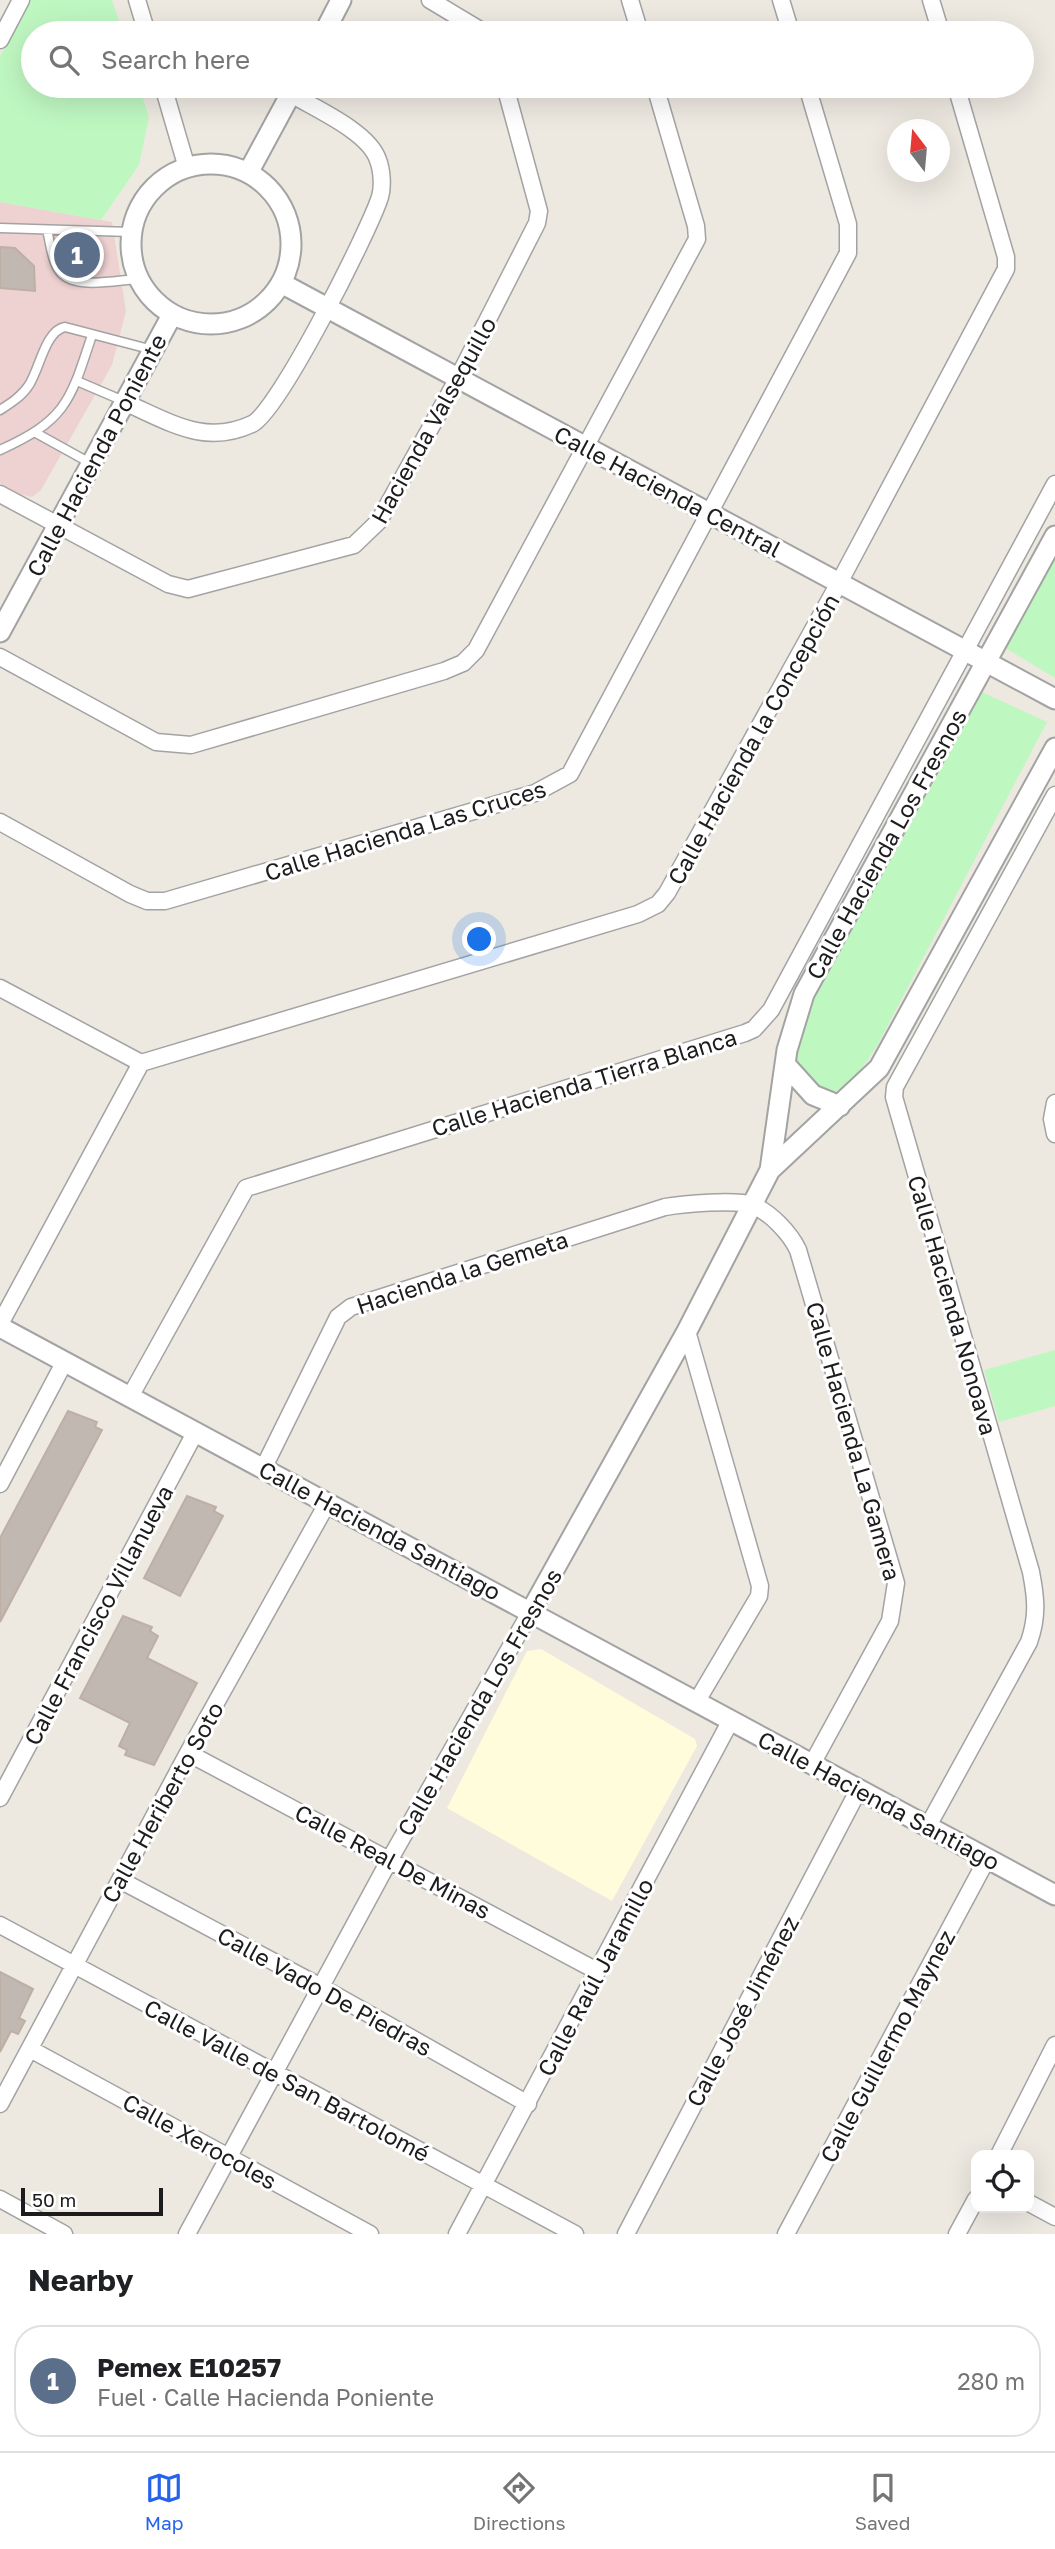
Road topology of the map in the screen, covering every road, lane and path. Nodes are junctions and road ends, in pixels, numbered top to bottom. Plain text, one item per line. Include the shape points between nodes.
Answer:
1 (21, 0) edge
2 (137, 0) edge
3 (341, 0) edge
4 (430, 0) edge
5 (630, 0) edge
6 (782, 0) edge
7 (931, 0) edge
8 (143, 21) edge
9 (330, 21) edge
10 (465, 21) edge
11 (636, 21) edge
12 (788, 21) edge
13 (937, 21) edge
14 (0, 40) edge
15 (167, 98) edge
16 (289, 98) edge
17 (305, 98) edge
18 (508, 98) edge
19 (659, 98) edge
20 (811, 98) edge
21 (960, 98) edge
22 (187, 168) junction
23 (248, 173) junction
24 (0, 228) edge
25 (47, 230) junction
26 (131, 232) junction
27 (138, 279) junction
28 (281, 283) junction
29 (327, 308) junction
30 (172, 315) junction
31 (92, 335) junction
32 (153, 350) junction
33 (458, 378) junction
34 (77, 381) junction
35 (126, 403) junction
36 (0, 410) edge
37 (36, 433) junction
38 (585, 446) junction
39 (0, 450) edge
40 (92, 464) junction
41 (1055, 484) edge
42 (0, 494) edge
43 (711, 514) junction
44 (58, 525) junction
45 (1055, 536) edge
46 (839, 583) junction
47 (0, 632) edge
48 (966, 651) junction
49 (0, 657) edge
50 (987, 662) junction
51 (1055, 699) edge
52 (1055, 748) edge
53 (1055, 795) edge
54 (0, 822) edge
55 (0, 988) edge
56 (142, 1063) junction
57 (785, 1064) junction
58 (1055, 1103) edge
59 (840, 1106) junction
60 (1055, 1134) edge
61 (770, 1170) junction
62 (751, 1205) junction
63 (0, 1325) edge
64 (687, 1331) junction
65 (65, 1361) junction
66 (131, 1395) junction
67 (196, 1431) junction
68 (264, 1467) junction
69 (0, 1484) edge
70 (328, 1502) junction
71 (531, 1611) junction
72 (697, 1701) junction
73 (731, 1720) junction
74 (188, 1753) junction
75 (812, 1764) junction
76 (859, 1789) junction
77 (0, 1798) edge
78 (928, 1826) junction
79 (390, 1859) junction
80 (987, 1859) junction
81 (120, 1880) junction
82 (1055, 1895) edge
83 (0, 1925) edge
84 (73, 1965) junction
85 (597, 1971) junction
86 (321, 1987) junction
87 (1055, 2045) edge
88 (30, 2049) junction
89 (273, 2074) junction
90 (0, 2104) edge
91 (528, 2104) junction
92 (1002, 2150) edge
93 (229, 2157) junction
94 (482, 2185) junction
95 (0, 2199) edge
96 (1034, 2206) edge
97 (971, 2208) edge
98 (1055, 2217) edge
99 (64, 2234) edge
100 (187, 2234) edge
101 (370, 2234) edge
102 (457, 2234) edge
103 (575, 2234) edge
104 (626, 2234) edge
105 (786, 2234) edge
106 (957, 2234) edge

1 - 14 street
2 - 8 street
3 - 9 street
4 - 10 street
5 - 11 street
6 - 12 street
7 - 13 street
15 - 22 street
16 - 23 street
17 - 29 street via 370,142 379,161 381,195
18 - 33 street, Hacienda Valsequillo via 539,211 537,223
19 - 38 street via 697,239
20 - 43 street, Calle Hacienda Las Cruces via 848,224 848,253
21 - 46 street, Calle Hacienda la Concepción via 1006,269
22 - 23 street via 218,165
22 - 26 street via 150,192
23 - 28 street via 269,188 284,209 291,234 290,259
24 - 25 lane
25 - 26 lane
25 - 27 lane via 63,277 76,282
26 - 27 street
27 - 30 street via 152,299
28 - 29 street, Calle Hacienda Central
28 - 30 street via 261,307 233,322 202,324
29 - 33 street, Calle Hacienda Central
29 - 35 street via 270,406 253,423 195,433
30 - 32 street, Calle Hacienda Poniente
31 - 32 lane
31 - 34 lane
31 - 36 lane via 56,329 29,385
32 - 35 street, Calle Hacienda Poniente
33 - 38 street, Calle Hacienda Central
33 - 44 street, Hacienda Valsequillo via 379,521 354,545 188,589 168,584
34 - 35 lane
34 - 37 lane via 58,416
35 - 40 street, Calle Hacienda Poniente
37 - 39 lane
37 - 40 lane
38 - 43 street, Calle Hacienda Central
38 - 49 street via 476,650 463,663 444,671 191,745 172,746 156,742
40 - 44 street, Calle Hacienda Poniente
41 - 48 street, Calle Hacienda Tierra Blanca
42 - 44 street, Hacienda Valsequillo
43 - 46 street, Calle Hacienda Central
43 - 54 street, Calle Hacienda Las Cruces via 570,774 535,793 165,901 147,901 130,894
44 - 47 street, Calle Hacienda Poniente
45 - 50 street, Calle Hacienda Los Fresnos
46 - 48 street, Calle Hacienda Central
46 - 56 street, Calle Hacienda la Concepción via 658,904 638,915
48 - 50 street, Calle Hacienda Central
48 - 66 street, Calle Hacienda Tierra Blanca via 771,1010 754,1029 246,1188
50 - 51 street, Calle Hacienda Central
50 - 57 street, Calle Hacienda Los Fresnos via 804,994
52 - 59 street, Calle Hacienda Los Fresnos via 879,1068
53 - 78 street, Calle Hacienda Nonoava via 895,1087 894,1097 1037,1604 1029,1642
55 - 56 street
56 - 63 street
57 - 59 street via 813,1095
57 - 61 street, Calle Hacienda Los Fresnos
58 - 60 street
59 - 61 street, Calle Hacienda Los Fresnos
61 - 62 street, Calle Hacienda Los Fresnos
62 - 64 street, Calle Hacienda Los Fresnos
62 - 68 street, Hacienda la Gemeta via 664,1207 351,1307 338,1317
62 - 75 street, Calle Hacienda La Gamera via 783,1229 798,1250 896,1583 890,1621
63 - 65 street, Calle Hacienda Santiago
64 - 71 street, Calle Hacienda Los Fresnos
64 - 72 street via 760,1586 759,1596
65 - 66 street, Calle Hacienda Santiago
65 - 69 street
66 - 67 street, Calle Hacienda Santiago
67 - 68 street, Calle Hacienda Santiago
67 - 77 street, Calle Francisco Villanueva
68 - 70 street, Calle Hacienda Santiago
70 - 71 street, Calle Hacienda Santiago
70 - 74 street, Calle Heriberto Soto
71 - 72 street, Calle Hacienda Santiago
71 - 79 street, Calle Hacienda Los Fresnos
72 - 73 street, Calle Hacienda Santiago
73 - 75 street, Calle Hacienda Santiago
73 - 85 street, Calle Raúl Jaramillo
74 - 79 street, Calle Real De Minas
74 - 81 street, Calle Heriberto Soto
75 - 76 street, Calle Hacienda Santiago
76 - 78 street, Calle Hacienda Santiago
76 - 104 street, Calle José Jiménez
78 - 80 street, Calle Hacienda Santiago
79 - 85 street, Calle Real De Minas
79 - 86 street, Calle Hacienda Los Fresnos
80 - 82 street, Calle Hacienda Santiago
80 - 105 street, Calle Guillermo Maynez
81 - 84 street, Calle Heriberto Soto
81 - 86 street, Calle Vado De Piedras
83 - 84 street, Calle Valle de San Bartolomé
84 - 88 street, Calle Heriberto Soto
84 - 89 street, Calle Valle de San Bartolomé
85 - 91 street, Calle Raúl Jaramillo
86 - 89 street, Calle Hacienda Los Fresnos
86 - 91 street, Calle Vado De Piedras
87 - 92 street
88 - 90 street, Calle Heriberto Soto
88 - 93 street, Calle Xerocoles
89 - 93 street, Calle Hacienda Los Fresnos
89 - 94 street, Calle Valle de San Bartolomé
91 - 94 street, Calle Raúl Jaramillo
93 - 100 street, Calle Hacienda Los Fresnos
93 - 101 street, Calle Xerocoles
94 - 102 street, Calle Raúl Jaramillo
94 - 103 street, Calle Valle de San Bartolomé
95 - 99 street
96 - 98 street
97 - 106 street

